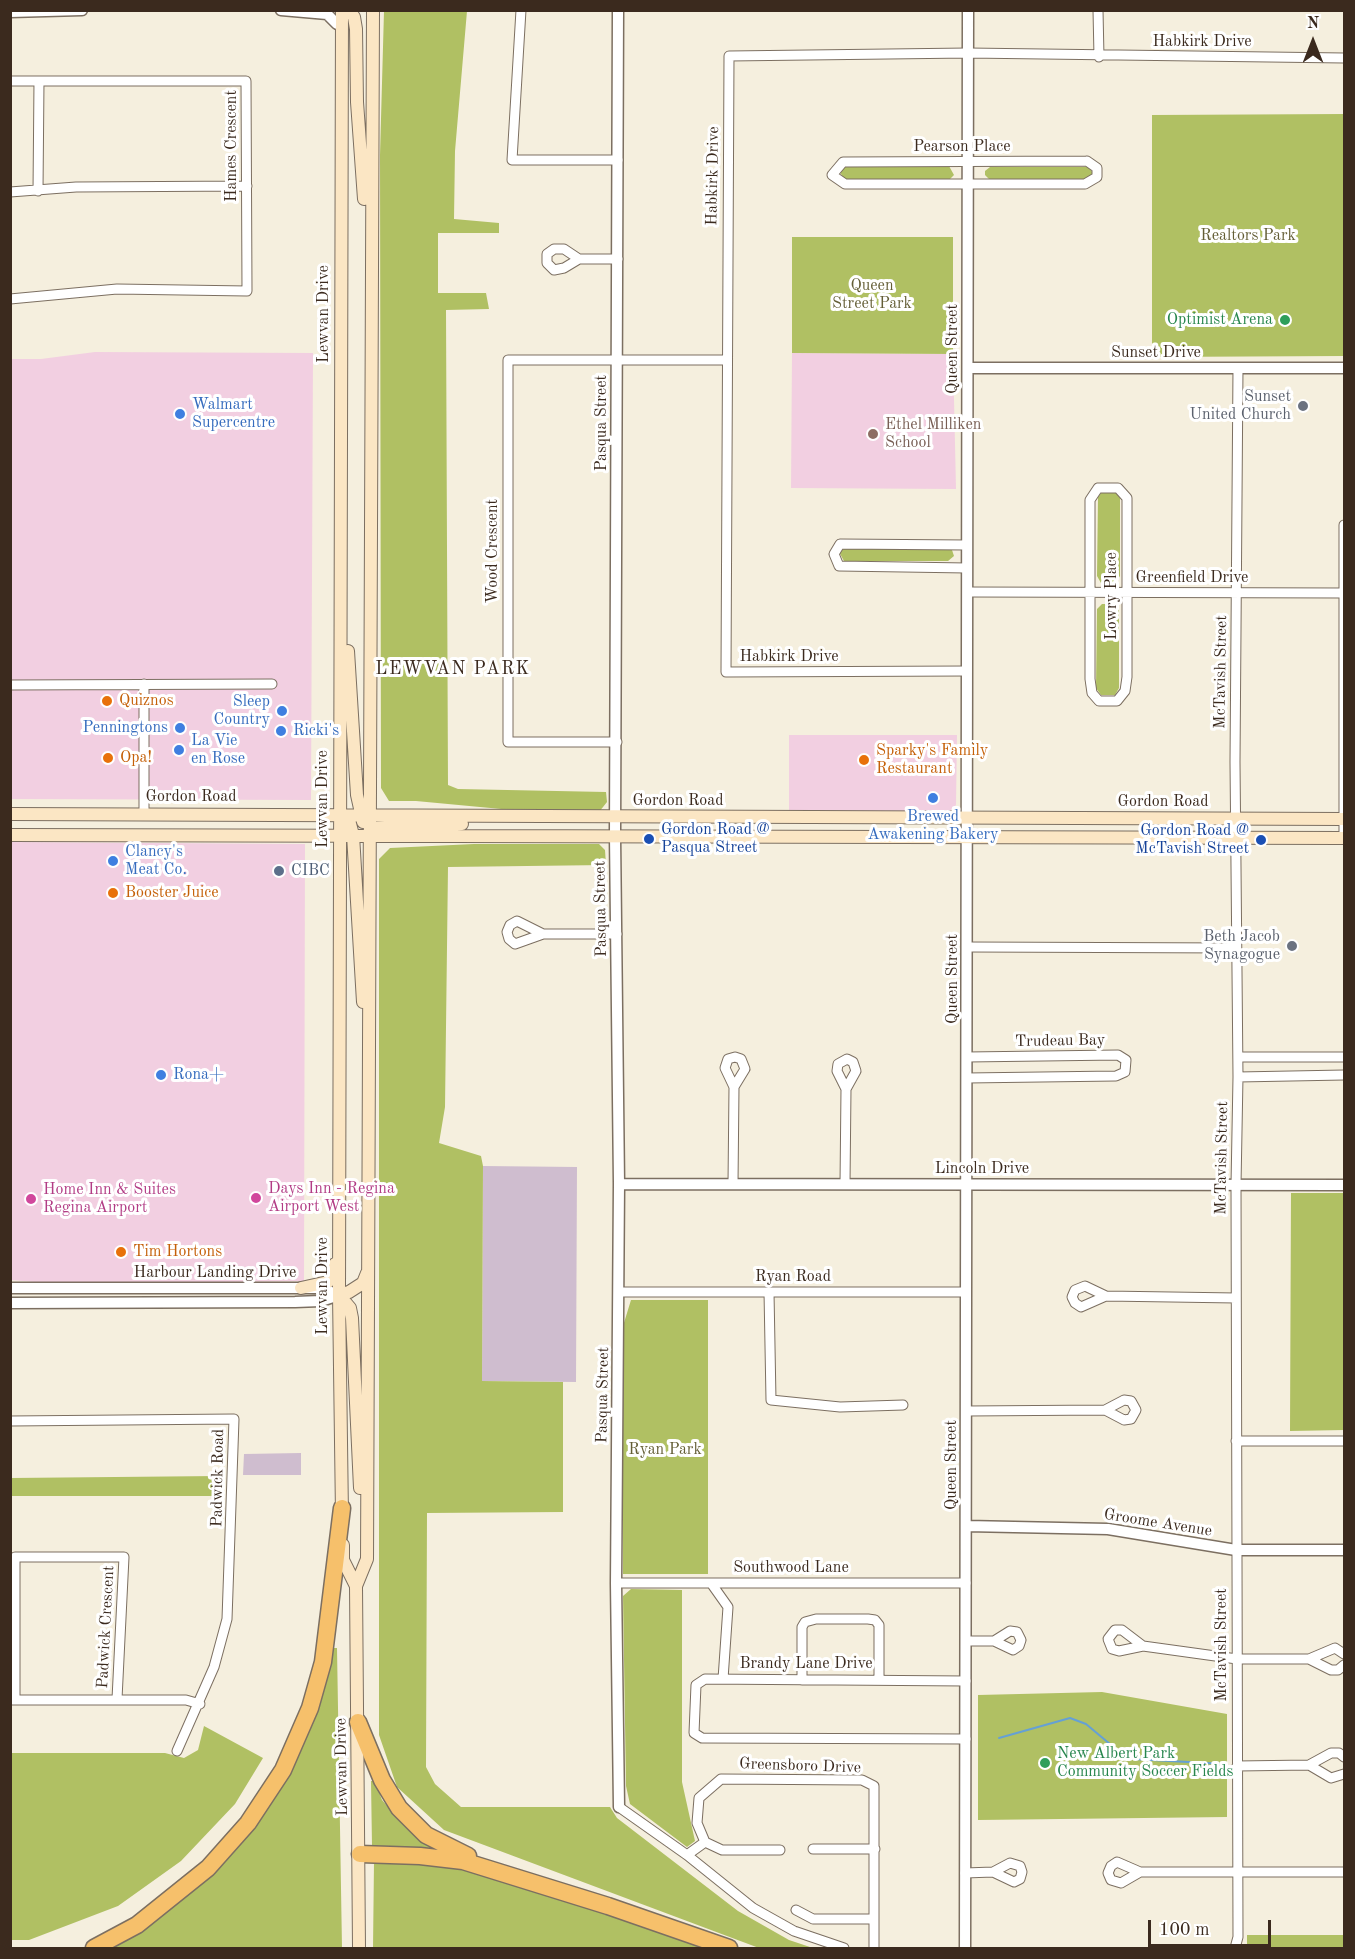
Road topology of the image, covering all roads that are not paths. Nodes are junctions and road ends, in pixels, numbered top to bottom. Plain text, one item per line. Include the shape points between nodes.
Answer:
1 (82, 10) edge
2 (281, 10) edge
3 (342, 10) edge
4 (349, 10) edge
5 (373, 10) edge
6 (521, 10) edge
7 (618, 10) edge
8 (968, 10) edge
9 (1098, 10) edge
10 (10, 12) edge
11 (337, 24) joint
12 (343, 39) junction
13 (968, 53) junction
14 (1099, 57) junction
15 (1344, 58) edge
16 (10, 81) edge
17 (39, 81) junction
18 (618, 160) junction
19 (969, 163) junction
20 (969, 184) junction
21 (247, 186) junction
22 (38, 191) junction
23 (10, 192) edge
24 (579, 259) dead end
25 (618, 259) junction
26 (373, 296) junction
27 (10, 299) edge
28 (617, 359) junction
29 (726, 360) junction
30 (968, 368) junction
31 (1238, 368) junction
32 (1344, 368) edge
33 (1344, 525) edge
34 (341, 539) junction
35 (968, 545) junction
36 (968, 568) junction
37 (968, 592) junction
38 (1091, 593) junction
39 (1127, 593) junction
40 (1238, 593) junction
41 (1344, 593) edge
42 (967, 671) junction
43 (144, 684) junction
44 (272, 684) dead end
45 (10, 685) edge
46 (617, 742) junction
47 (10, 814) edge
48 (144, 814) junction
49 (340, 814) junction
50 (366, 814) junction
51 (512, 817) junction
52 (615, 817) junction
53 (1235, 818) junction
54 (967, 819) junction
55 (1344, 819) edge
56 (370, 830) junction
57 (348, 833) junction
58 (10, 835) edge
59 (615, 836) junction
60 (1235, 836) junction
61 (967, 837) junction
62 (1344, 837) edge
63 (543, 934) dead end
64 (617, 934) junction
65 (968, 947) junction
66 (1235, 948) junction
67 (967, 1057) junction
68 (1238, 1057) junction
69 (1344, 1057) edge
70 (1344, 1075) edge
71 (1238, 1077) junction
72 (967, 1078) junction
73 (734, 1087) dead end
74 (846, 1089) dead end
75 (370, 1126) junction
76 (619, 1184) junction
77 (733, 1184) junction
78 (845, 1184) junction
79 (965, 1184) junction
80 (1236, 1185) junction
81 (1344, 1185) edge
82 (340, 1197) junction
83 (367, 1273) junction
84 (10, 1288) edge
85 (301, 1288) junction
86 (619, 1292) junction
87 (769, 1292) junction
88 (966, 1292) junction
89 (339, 1295) junction
90 (1106, 1296) dead end
91 (1236, 1298) junction
92 (10, 1303) edge
93 (903, 1405) dead end
94 (1106, 1410) dead end
95 (967, 1411) junction
96 (10, 1421) edge
97 (1236, 1441) junction
98 (1344, 1441) edge
99 (342, 1509) junction
100 (967, 1526) junction
101 (1236, 1550) junction
102 (1344, 1550) edge
103 (367, 1559) junction
104 (616, 1583) junction
105 (711, 1583) junction
106 (966, 1583) junction
107 (356, 1586) junction
108 (966, 1641) junction
109 (994, 1641) dead end
110 (1143, 1646) dead end
111 (1344, 1654) edge
112 (1237, 1659) junction
113 (1309, 1659) junction
114 (1344, 1665) edge
115 (723, 1679) junction
116 (802, 1680) junction
117 (879, 1680) junction
118 (966, 1681) junction
119 (117, 1699) junction
120 (13, 1700) edge
121 (200, 1704) junction
122 (358, 1722) junction
123 (966, 1739) junction
124 (177, 1751) dead end
125 (1344, 1757) edge
126 (1309, 1765) junction
127 (1237, 1766) junction
128 (1344, 1774) edge
129 (619, 1807) joint
130 (705, 1842) junction
131 (813, 1849) dead end
132 (874, 1849) junction
133 (780, 1850) dead end
134 (360, 1854) junction
135 (687, 1855) junction
136 (993, 1872) dead end
137 (1140, 1872) dead end
138 (1237, 1872) junction
139 (1344, 1872) edge
140 (965, 1873) junction
141 (566, 1894) junction
142 (796, 1910) dead end
143 (874, 1919) junction
144 (94, 1948) edge
145 (359, 1948) edge
146 (729, 1948) edge
147 (844, 1948) edge
148 (874, 1948) edge
149 (964, 1948) edge
150 (1235, 1948) edge

1 - 10 street
2 - 11 street via 327,14
3 - 12 main road, Lewvan Drive
4 - 26 main road via 356,29 357,102
5 - 26 main road
6 - 18 street via 512,160
7 - 18 street, Pasqua Street
8 - 13 street, Queen Street
9 - 14 street
11 - 12 main road
12 - 34 main road, Lewvan Drive
13 - 14 street, Habkirk Drive
13 - 19 street, Queen Street
13 - 29 street, Habkirk Drive via 729,56
14 - 15 street, Habkirk Drive
16 - 17 street
17 - 21 street, Hames Crescent via 246,81
17 - 22 street
18 - 25 street, Pasqua Street
19 - 20 street, Queen Street
19 - 20 street, Pearson Place via 1087,161 1097,168 1097,177 1084,184
19 - 20 street, Pearson Place via 843,162 832,175 845,184
20 - 30 street, Queen Street
21 - 22 street via 76,187
21 - 27 street, Hames Crescent via 247,291 117,289
22 - 23 street
24 - 25 street
25 - 28 street, Pasqua Street
26 - 50 main road
28 - 29 street
28 - 46 street, Pasqua Street
28 - 46 street, Wood Crescent via 508,360 508,742
29 - 42 street, Habkirk Drive via 726,672
30 - 31 street, Sunset Drive
30 - 35 street, Queen Street
31 - 32 street, Sunset Drive
31 - 40 street, McTavish Street
33 - 41 street
34 - 49 main road, Lewvan Drive
34 - 50 main road
35 - 36 street, Queen Street
35 - 36 street via 840,544 834,554 839,566
36 - 37 street, Queen Street
37 - 38 street, Greenfield Drive
37 - 42 street, Queen Street
38 - 39 street, Greenfield Drive
38 - 39 street, Lowry Place via 1090,500 1098,488 1118,488 1127,498
38 - 39 street, Lowry Place via 1090,679 1092,693 1099,701 1118,701 1125,691
39 - 40 street, Greenfield Drive
40 - 41 street, Greenfield Drive
40 - 53 street, McTavish Street
41 - 55 street
42 - 54 street, Queen Street
43 - 44 street
43 - 45 street
43 - 48 street
46 - 52 street, Pasqua Street
47 - 48 main road, Gordon Road
48 - 49 main road, Gordon Road
49 - 50 main road, Gordon Road
49 - 57 main road via 347,817
50 - 51 main road, Gordon Road
50 - 56 main road
51 - 52 main road, Gordon Road
51 - 56 main road via 496,822
52 - 54 main road, Gordon Road
52 - 59 street, Pasqua Street
53 - 54 main road, Gordon Road
53 - 55 main road, Gordon Road
53 - 60 street, McTavish Street
54 - 61 street, Queen Street
55 - 62 street
56 - 57 main road
56 - 59 main road
56 - 75 main road, Lewvan Drive
57 - 58 main road
57 - 75 main road
57 - 82 main road, Lewvan Drive
59 - 61 main road
59 - 64 street, Pasqua Street
60 - 61 main road
60 - 62 main road
60 - 66 street, McTavish Street
61 - 65 street, Queen Street
63 - 64 street
64 - 76 street, Pasqua Street
65 - 66 street
65 - 67 street, Queen Street
66 - 68 street, McTavish Street
67 - 72 street, Queen Street
67 - 72 street, Trudeau Bay via 1118,1055 1125,1060 1125,1071 1116,1076
68 - 69 street
68 - 71 street, McTavish Street
70 - 71 street
71 - 80 street, McTavish Street
72 - 79 street, Queen Street
73 - 77 street
74 - 78 street
75 - 83 main road, Lewvan Drive
76 - 77 street, Lincoln Drive
76 - 86 street, Pasqua Street
77 - 78 street, Lincoln Drive
78 - 79 street, Lincoln Drive
79 - 80 street, Lincoln Drive
79 - 88 street, Queen Street
80 - 81 street, Lincoln Drive
80 - 91 street, McTavish Street
82 - 85 main road via 334,1274 328,1282
82 - 89 main road, Lewvan Drive
83 - 89 main road via 363,1283
83 - 103 main road, Lewvan Drive
84 - 85 street, Harbour Landing Drive
85 - 89 street, Harbour Landing Drive via 320,1288
86 - 87 street, Ryan Road
86 - 104 street, Pasqua Street
87 - 88 street, Ryan Road
87 - 93 street via 771,1400 840,1407
88 - 95 street, Queen Street
89 - 92 street, Harbour Landing Drive via 321,1301 295,1302
89 - 99 main road, Lewvan Drive
89 - 103 main road via 350,1308 352,1318 360,1499
90 - 91 street
91 - 97 street, McTavish Street
94 - 95 street
95 - 100 street, Queen Street
96 - 121 street, Padwick Road via 234,1419 226,1619
97 - 98 street
97 - 101 street, McTavish Street
99 - 107 main road, Lewvan Drive via 343,1560
99 - 144 highway via 323,1662 310,1708 283,1770 248,1823 208,1868 136,1925
100 - 101 street, Groome Avenue via 1108,1529
100 - 106 street, Queen Street
101 - 102 street, Groome Avenue
101 - 112 street, McTavish Street
103 - 107 main road, Lewvan Drive
104 - 105 street, Southwood Lane
104 - 129 street, Pasqua Street
105 - 106 street, Southwood Lane
105 - 115 street via 728,1607
106 - 108 street, Queen Street
107 - 122 main road, Lewvan Drive
108 - 109 street
108 - 118 street, Queen Street
110 - 112 street
111 - 113 street via 1331,1648
112 - 113 street
112 - 127 street, McTavish Street
113 - 114 street via 1331,1670
115 - 116 street, Brandy Lane Drive
115 - 123 street, Brandy Lane Drive via 705,1679 696,1685 694,1733 702,1738
116 - 117 street, Brandy Lane Drive
116 - 117 street via 802,1627 816,1619 875,1620 879,1626
117 - 118 street, Brandy Lane Drive
118 - 123 street, Queen Street
119 - 120 street
119 - 120 street, Padwick Crescent via 124,1557 15,1557
119 - 121 street via 186,1700
121 - 124 street, Padwick Road
122 - 134 main road, Lewvan Drive
122 - 141 highway via 382,1780 406,1816 426,1835 463,1854
123 - 140 street, Queen Street
125 - 126 street via 1331,1753
126 - 127 street
126 - 128 street via 1331,1778
127 - 138 street, McTavish Street
129 - 135 street
130 - 132 street, Greensboro Drive via 697,1823 699,1798 721,1779 862,1780 874,1786
130 - 133 street via 722,1850
130 - 135 street
131 - 132 street
132 - 143 street, Greensboro Drive
134 - 141 highway via 463,1861
134 - 145 main road, Lewvan Drive
135 - 147 street via 753,1908 794,1931
136 - 140 street
137 - 138 street
138 - 139 street
138 - 150 street, McTavish Street
140 - 149 street, Queen Street
141 - 146 highway
142 - 143 street via 813,1919
143 - 148 street, Greensboro Drive

